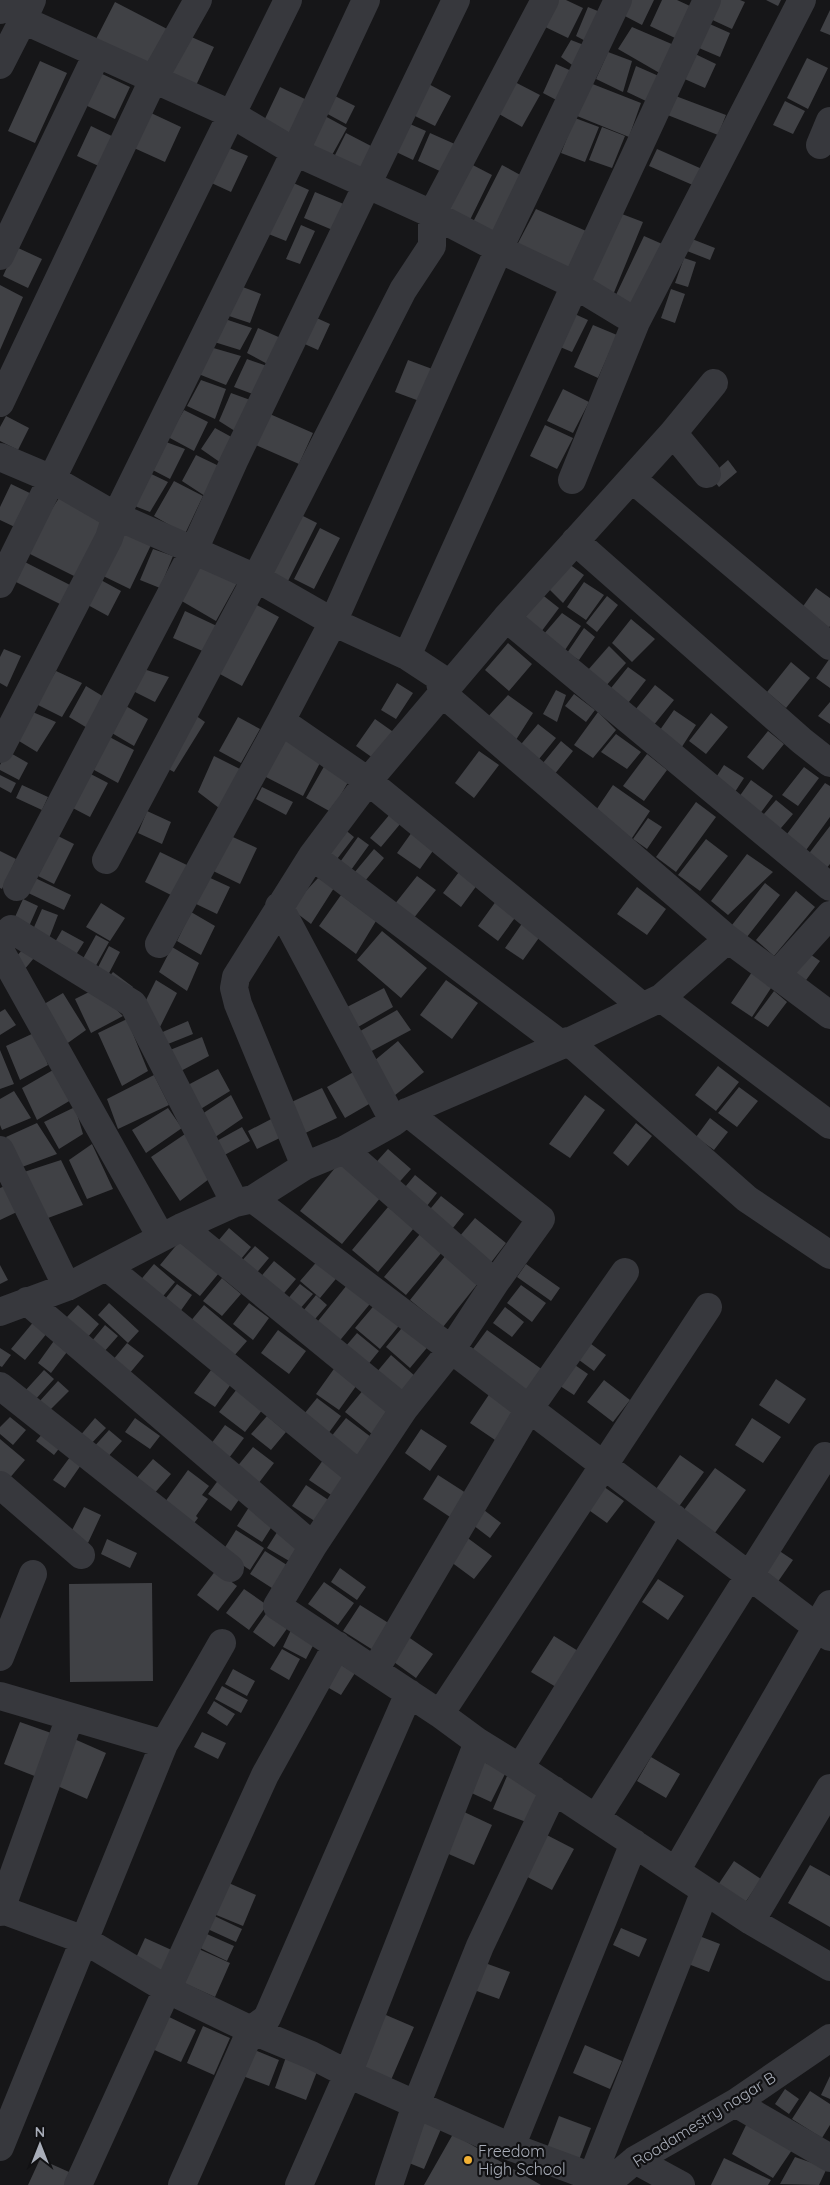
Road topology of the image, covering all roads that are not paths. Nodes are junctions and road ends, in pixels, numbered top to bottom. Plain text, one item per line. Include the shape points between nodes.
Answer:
1 (198, 0) edge
2 (288, 0) edge
3 (366, 0) edge
4 (456, 0) edge
5 (545, 0) edge
6 (618, 0) edge
7 (707, 0) edge
8 (802, 0) edge
9 (19, 7) edge
10 (97, 54) junction
11 (0, 66) edge
12 (153, 80) junction
13 (232, 115) junction
14 (295, 152) junction
15 (366, 184) junction
16 (432, 214) junction
17 (499, 249) junction
18 (0, 256) edge
19 (575, 285) junction
20 (636, 322) junction
21 (714, 383) dead end
22 (0, 403) edge
23 (673, 434) junction
24 (0, 457) edge
25 (707, 474) dead end
26 (52, 479) junction
27 (572, 480) dead end
28 (632, 480) junction
29 (116, 516) junction
30 (575, 540) junction
31 (194, 550) junction
32 (256, 578) junction
33 (0, 584) edge
34 (506, 618) junction
35 (333, 622) junction
36 (830, 646) edge
37 (408, 656) junction
38 (442, 693) junction
39 (281, 721) junction
40 (0, 750) edge
41 (830, 763) edge
42 (368, 781) junction
43 (312, 856) junction
44 (106, 860) dead end
45 (17, 887) dead end
46 (830, 887) edge
47 (279, 906) junction
48 (830, 915) edge
49 (728, 939) junction
50 (0, 943) edge
51 (159, 944) dead end
52 (0, 950) edge
53 (776, 975) junction
54 (651, 1002) junction
55 (830, 1014) edge
56 (565, 1044) junction
57 (400, 1117) junction
58 (830, 1125) edge
59 (0, 1150) edge
60 (344, 1150) junction
61 (305, 1166) junction
62 (244, 1201) junction
63 (172, 1232) junction
64 (830, 1255) edge
65 (107, 1267) junction
66 (625, 1272) dead end
67 (494, 1283) junction
68 (67, 1287) junction
69 (27, 1301) junction
70 (708, 1307) dead end
71 (0, 1312) edge
72 (451, 1350) junction
73 (0, 1386) edge
74 (404, 1409) junction
75 (529, 1409) junction
76 (825, 1456) dead end
77 (604, 1465) junction
78 (360, 1475) junction
79 (0, 1485) edge
80 (674, 1518) junction
81 (313, 1546) junction
82 (81, 1555) dead end
83 (230, 1568) dead end
84 (33, 1574) dead end
85 (749, 1576) junction
86 (825, 1622) edge
87 (222, 1643) dead end
88 (337, 1646) junction
89 (0, 1657) edge
90 (375, 1670) junction
91 (409, 1693) junction
92 (0, 1696) edge
93 (440, 1714) junction
94 (70, 1717) junction
95 (478, 1742) junction
96 (164, 1744) junction
97 (520, 1768) junction
98 (830, 1788) edge
99 (554, 1790) junction
100 (596, 1818) junction
101 (634, 1843) junction
102 (676, 1871) junction
103 (705, 1891) junction
104 (0, 1910) edge
105 (750, 1921) junction
106 (84, 1940) junction
107 (830, 1967) edge
108 (168, 1990) junction
109 (251, 2030) junction
110 (830, 2038) edge
111 (348, 2074) junction
112 (735, 2104) junction
113 (416, 2105) junction
114 (0, 2147) edge
115 (511, 2147) junction
116 (830, 2158) edge
117 (636, 2160) junction
118 (597, 2182) edge
119 (78, 2185) edge
120 (182, 2185) edge
121 (299, 2185) edge
122 (389, 2185) edge
123 (681, 2185) edge

1 - 12 street
2 - 13 street
3 - 14 street
4 - 15 street
5 - 16 street
6 - 17 street
7 - 19 street
8 - 20 street
9 - 10 street
9 - 11 street
10 - 12 street
10 - 18 street
12 - 13 street
12 - 22 street
13 - 14 street
13 - 26 street
14 - 15 street
14 - 29 street
15 - 16 street
15 - 31 street
16 - 17 street
16 - 32 street via 432,246 403,290
17 - 19 street
17 - 35 street
19 - 20 street
19 - 37 street
20 - 27 street
21 - 23 street
23 - 25 street
23 - 28 street
24 - 26 street
26 - 29 street
26 - 33 street
28 - 30 street
28 - 36 street
29 - 31 street
29 - 40 street via 109,538
30 - 34 street
30 - 41 street via 802,742
31 - 32 street
31 - 45 street
32 - 35 street
32 - 44 street
34 - 38 street
34 - 46 street
35 - 37 street
35 - 39 street
37 - 38 street via 439,677
38 - 42 street
38 - 49 street
39 - 42 street
39 - 51 street
42 - 43 street
42 - 54 street
43 - 47 street
43 - 56 street
47 - 57 street
47 - 61 street via 236,977 234,988
48 - 53 street
49 - 53 street
49 - 54 street
50 - 62 street via 10,929 133,1004
52 - 63 street
53 - 55 street
54 - 56 street
54 - 58 street
56 - 57 street
56 - 64 street via 747,1198
57 - 60 street
57 - 67 street via 541,1219
59 - 68 street
60 - 61 street
60 - 67 street
61 - 62 street
62 - 63 street
62 - 72 street
63 - 65 street
63 - 74 street
65 - 68 street
65 - 78 street
66 - 75 street
67 - 72 street
68 - 69 street
69 - 71 street
69 - 81 street
70 - 77 street
72 - 74 street
72 - 75 street
73 - 83 street
74 - 78 street
75 - 77 street
75 - 90 street
76 - 85 street
77 - 80 street
77 - 93 street
78 - 81 street
79 - 82 street
80 - 85 street
80 - 97 street
81 - 88 street via 277,1606
84 - 89 street
85 - 86 street
85 - 100 street
86 - 102 street
87 - 96 street
88 - 90 street
88 - 108 street via 265,1775
90 - 91 street
91 - 93 street
91 - 109 street via 267,2018
92 - 94 street
93 - 95 street
94 - 96 street
94 - 104 street
95 - 97 street
95 - 111 street
96 - 106 street
97 - 99 street
98 - 105 street
99 - 100 street
99 - 113 street via 480,1946
100 - 101 street
101 - 102 street
101 - 115 street
102 - 103 street
103 - 105 street
103 - 118 street
104 - 106 street
105 - 107 street
106 - 108 street
106 - 114 street
108 - 109 street
108 - 119 street
109 - 111 street
109 - 120 street
110 - 112 street, Roadamestry nagar B
111 - 113 street
111 - 121 street
112 - 116 street
112 - 117 street, Roadamestry nagar B
113 - 115 street
113 - 122 street
115 - 118 street
117 - 118 street, Roadamestry nagar B
117 - 123 street

